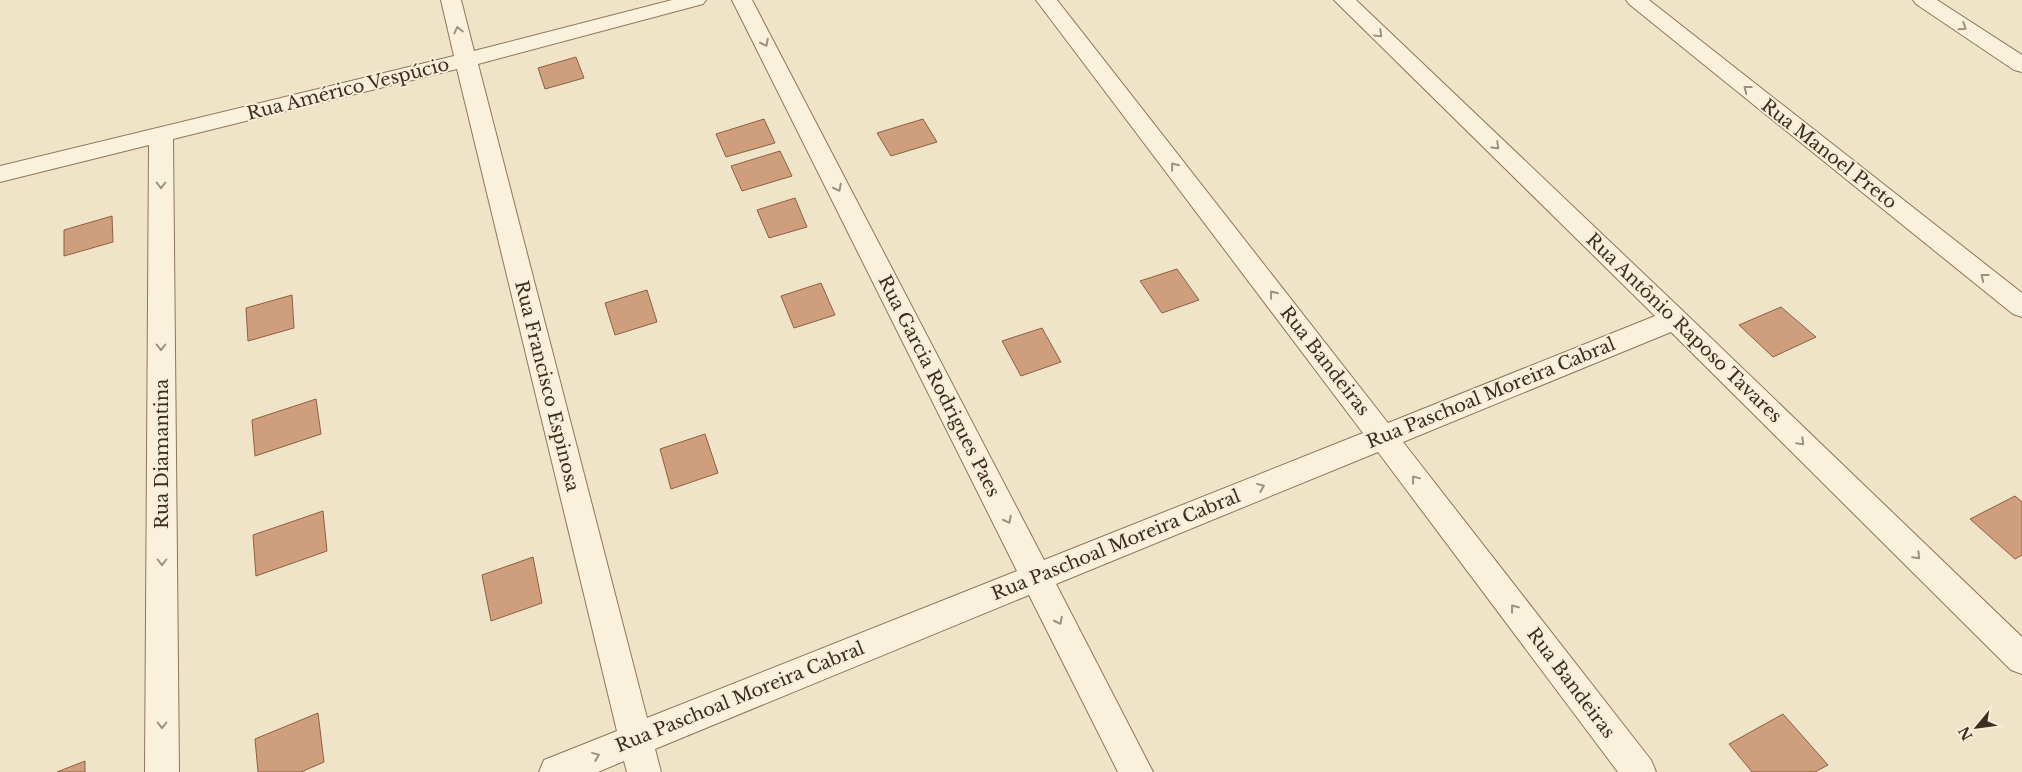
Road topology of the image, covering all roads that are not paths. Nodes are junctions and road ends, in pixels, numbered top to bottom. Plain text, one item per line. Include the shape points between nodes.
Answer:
1 (451, 0) edge
2 (696, 0) edge
3 (742, 0) edge
4 (1046, 0) edge
5 (1344, 0) edge
6 (1636, 0) edge
7 (1922, 0) edge
8 (465, 60) junction
9 (2022, 65) edge
10 (161, 136) junction
11 (0, 174) edge
12 (2022, 307) edge
13 (1675, 319) junction
14 (1383, 437) junction
15 (1037, 577) junction
16 (2022, 660) edge
17 (636, 740) junction
18 (162, 772) edge
19 (556, 772) edge
20 (644, 772) edge
21 (1136, 772) edge
22 (1639, 772) edge

8 -> 1 street, Rua Francisco Espinosa
2 - 8 street, Rua Américo Vespúcio
3 -> 15 street, Rua Garcia Rodrigues Paes
14 -> 4 street, Rua Bandeiras
5 -> 13 street, Rua Antônio Raposo Tavares
12 -> 6 street, Rua Manoel Preto
7 -> 9 street
8 - 10 street, Rua Américo Vespúcio
8 - 17 street, Rua Francisco Espinosa
10 - 11 street, Rua Américo Vespúcio
10 -> 18 street, Rua Diamantina
13 - 14 street, Rua Paschoal Moreira Cabral
13 -> 16 street, Rua Antônio Raposo Tavares
15 -> 14 street, Rua Paschoal Moreira Cabral
22 -> 14 street, Rua Bandeiras
15 - 17 street, Rua Paschoal Moreira Cabral
15 -> 21 street, Rua Garcia Rodrigues Paes
19 -> 17 street, Rua Paschoal Moreira Cabral
17 - 20 street, Rua Francisco Espinosa

